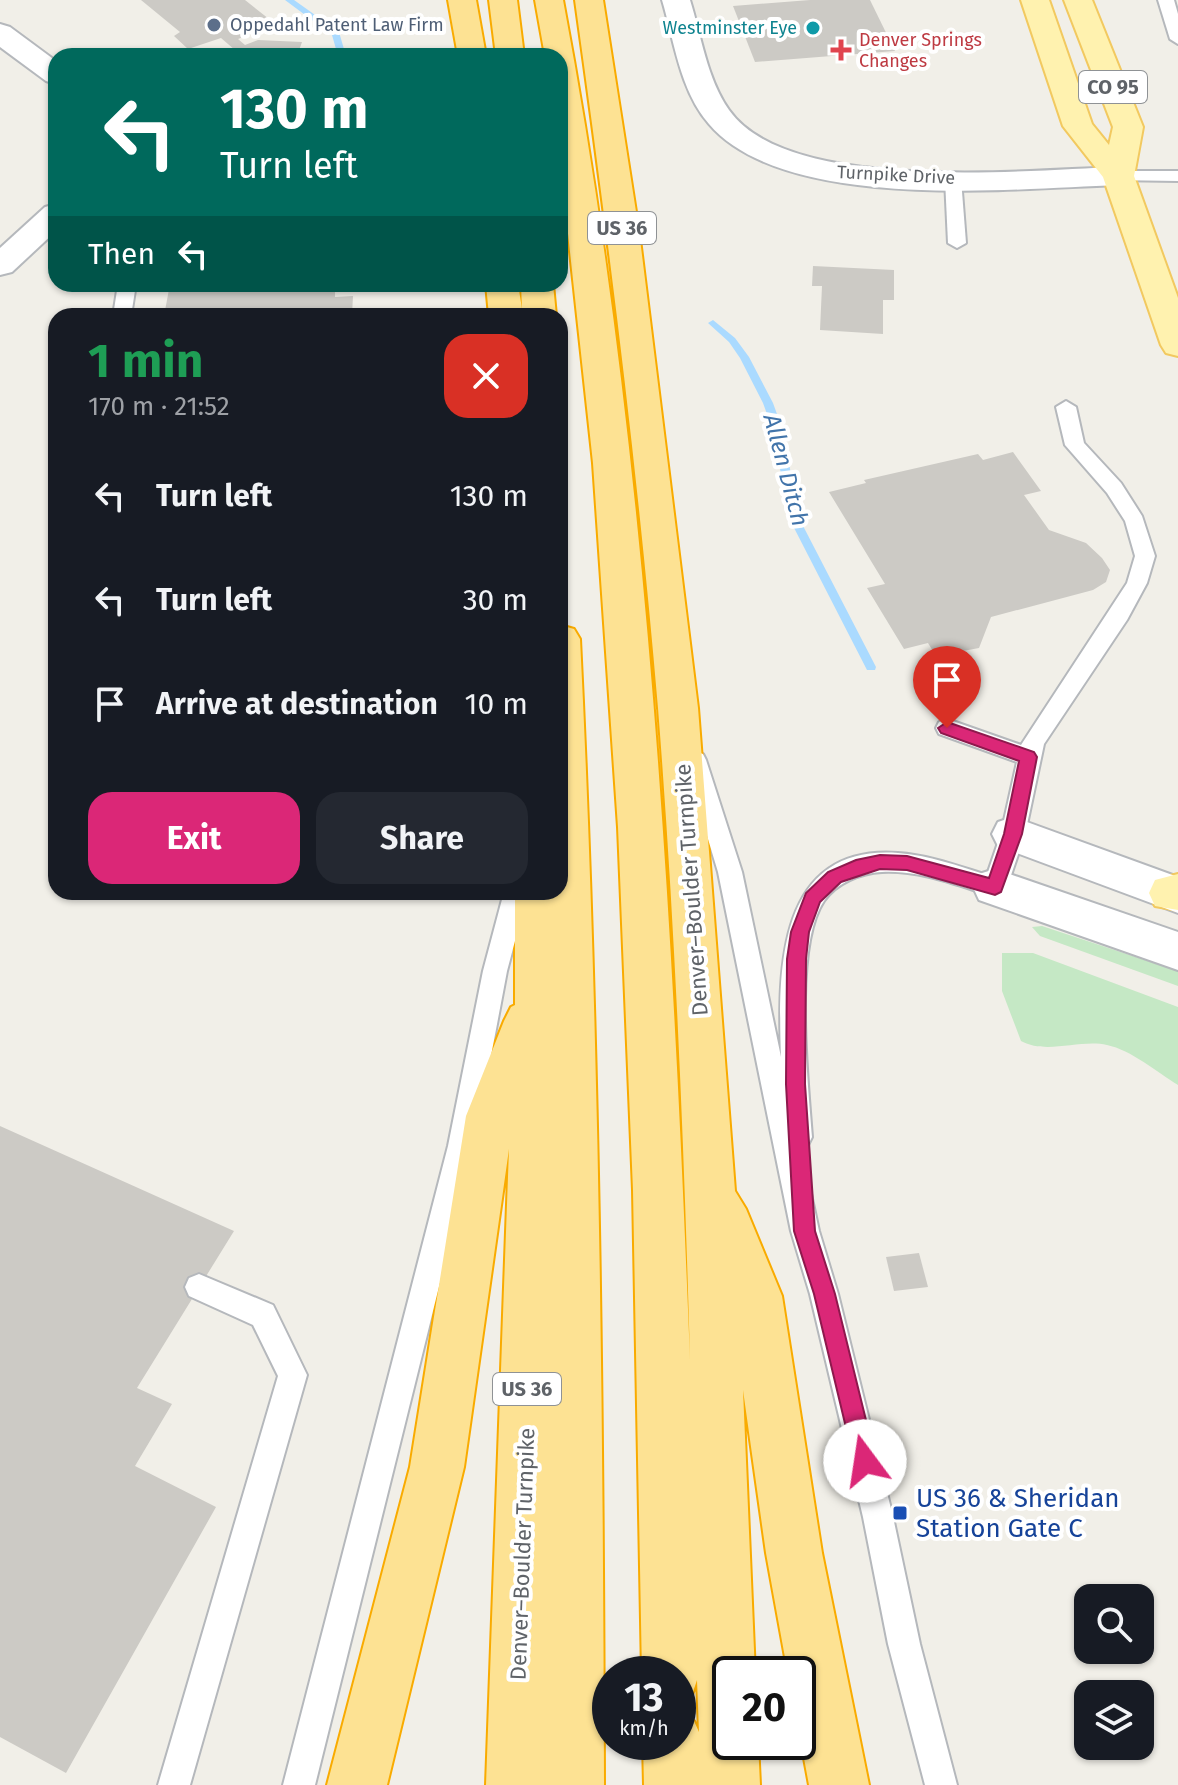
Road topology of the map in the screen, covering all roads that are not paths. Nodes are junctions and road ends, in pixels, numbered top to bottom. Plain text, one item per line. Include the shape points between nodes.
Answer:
1 (462, 0) edge
2 (503, 0) edge
3 (549, 0) edge
4 (589, 0) edge
5 (676, 0) edge
6 (1035, 0) edge
7 (1078, 0) edge
8 (1166, 0) edge
9 (0, 33) edge
10 (1178, 39) edge
11 (471, 48) edge
12 (509, 48) edge
13 (558, 48) edge
14 (48, 69) edge
15 (568, 118) edge
16 (1118, 176) junction
17 (1178, 176) edge
18 (953, 179) junction
19 (48, 221) edge
20 (957, 243) dead end
21 (0, 265) edge
22 (1178, 345) edge
23 (1066, 407) dead end
24 (678, 708) junction
25 (947, 728) dead end
26 (1028, 757) junction
27 (1013, 834) junction
28 (568, 846) edge
29 (995, 887) junction
30 (1176, 893) edge
31 (514, 900) edge
32 (537, 900) edge
33 (1178, 951) edge
34 (538, 993) junction
35 (710, 1181) junction
36 (805, 1231) junction
37 (199, 1287) dead end
38 (671, 1656) edge
39 (673, 1760) edge
40 (174, 1785) edge
41 (299, 1785) edge
42 (357, 1785) edge
43 (516, 1785) edge
44 (574, 1785) edge
45 (674, 1785) edge
46 (730, 1785) edge
47 (839, 1785) edge
48 (941, 1785) edge

1 - 11 highway
2 - 12 highway
3 - 13 highway
4 - 24 highway, Denver–Boulder Turnpike / US 36 via 623,231
5 - 18 street, Turnpike Drive via 714,110 736,134 781,159 828,172
6 - 16 main road, CO 95 via 1078,126
7 - 16 main road, CO 95 via 1128,127
8 - 10 lane
9 - 14 street
15 - 38 highway via 605,393 635,752 655,1080
16 - 17 lane
16 - 18 street, Turnpike Drive
16 - 22 main road, CO 95
18 - 20 lane
19 - 21 street
23 - 26 lane via 1075,445 1135,521 1145,556 1119,615
24 - 35 highway, Denver–Boulder Turnpike / US 36
24 - 36 lane via 730,872
25 - 26 lane
26 - 27 lane
27 - 29 lane
27 - 30 street
28 - 44 highway via 574,1001
29 - 33 street
29 - 36 lane via 939,869 880,862 835,877 812,898 800,932 796,974 795,1084
31 - 41 lane via 461,1146
32 - 34 highway, Denver–Boulder Turnpike / US 36
34 - 42 highway via 490,1116 437,1467
34 - 43 highway, Denver–Boulder Turnpike / US 36
35 - 46 highway, Denver–Boulder Turnpike / US 36
35 - 47 highway via 756,1296 794,1553
36 - 48 lane
37 - 40 lane via 263,1315 293,1375
39 - 45 highway

